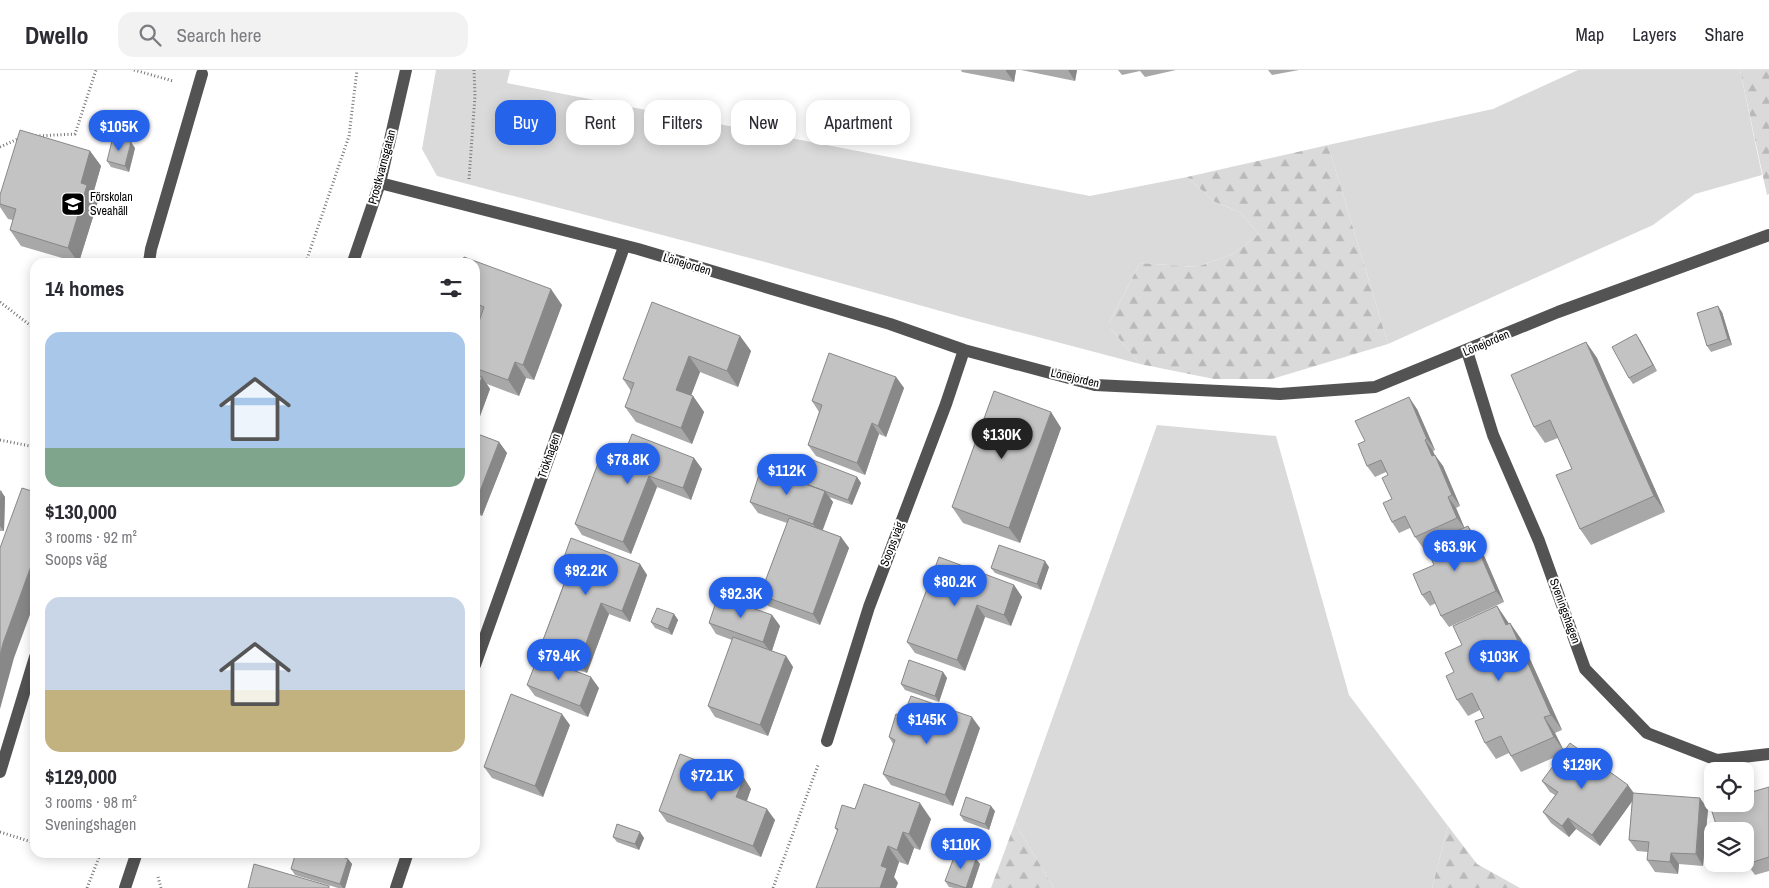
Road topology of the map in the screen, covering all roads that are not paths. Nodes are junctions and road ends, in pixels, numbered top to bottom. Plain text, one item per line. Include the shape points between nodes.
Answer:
1 (406, 70) edge
2 (202, 74) dead end
3 (380, 183) junction
4 (1769, 235) edge
5 (624, 247) junction
6 (150, 258) edge
7 (354, 258) edge
8 (964, 350) junction
9 (1467, 351) junction
10 (480, 651) edge
11 (30, 673) edge
12 (827, 741) road end
13 (1769, 754) edge
14 (0, 772) edge
15 (136, 858) edge
16 (406, 858) edge
17 (125, 888) edge
18 (396, 888) edge

1 - 3 street, Prostkvarnsgatan
2 - 6 street
3 - 5 street, Lönejorden
3 - 7 street, Prostkvarnsgatan
4 - 9 street, Lönejorden via 1558,312
5 - 8 street, Lönejorden via 881,322
5 - 10 street, Trökhagen
8 - 9 street, Lönejorden via 1096,385 1280,394 1375,387
8 - 12 street, Soops väg via 869,607
9 - 13 street, Sveningshagen via 1493,435 1539,541 1586,669 1647,733 1717,760
11 - 14 street
15 - 17 street
16 - 18 street

